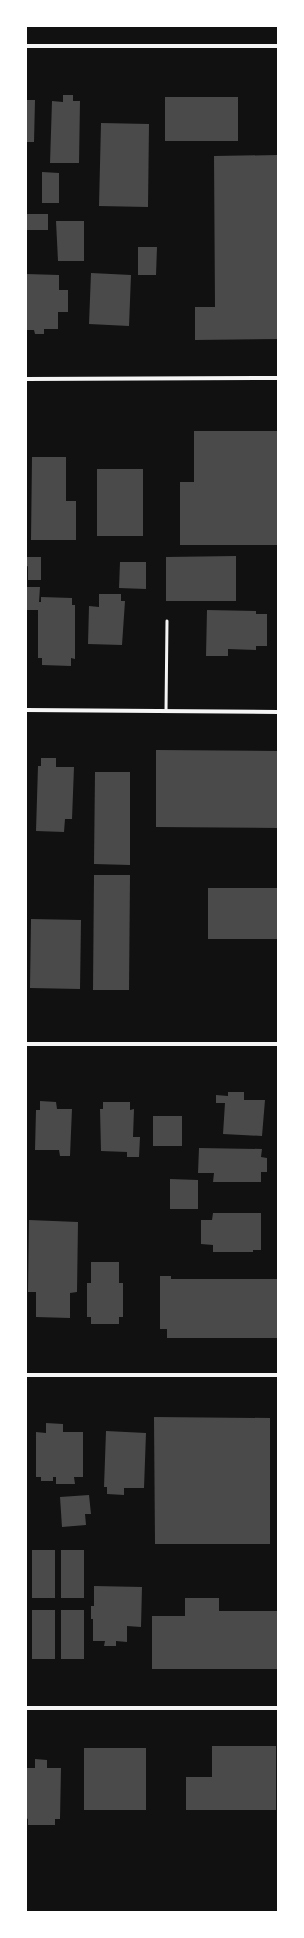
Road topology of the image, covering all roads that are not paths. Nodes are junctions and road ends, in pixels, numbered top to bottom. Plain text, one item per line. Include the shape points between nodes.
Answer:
1 (26, 46) edge
2 (278, 46) edge
3 (278, 378) edge
4 (26, 379) edge
5 (167, 621) dead end
6 (26, 710) edge
7 (166, 711) junction
8 (278, 712) edge
9 (26, 1044) edge
10 (278, 1044) edge
11 (26, 1375) edge
12 (278, 1375) edge
13 (26, 1708) edge
14 (278, 1708) edge

1 - 2 street
3 - 4 street
5 - 7 lane
6 - 7 street
7 - 8 street
9 - 10 street
11 - 12 street
13 - 14 street

